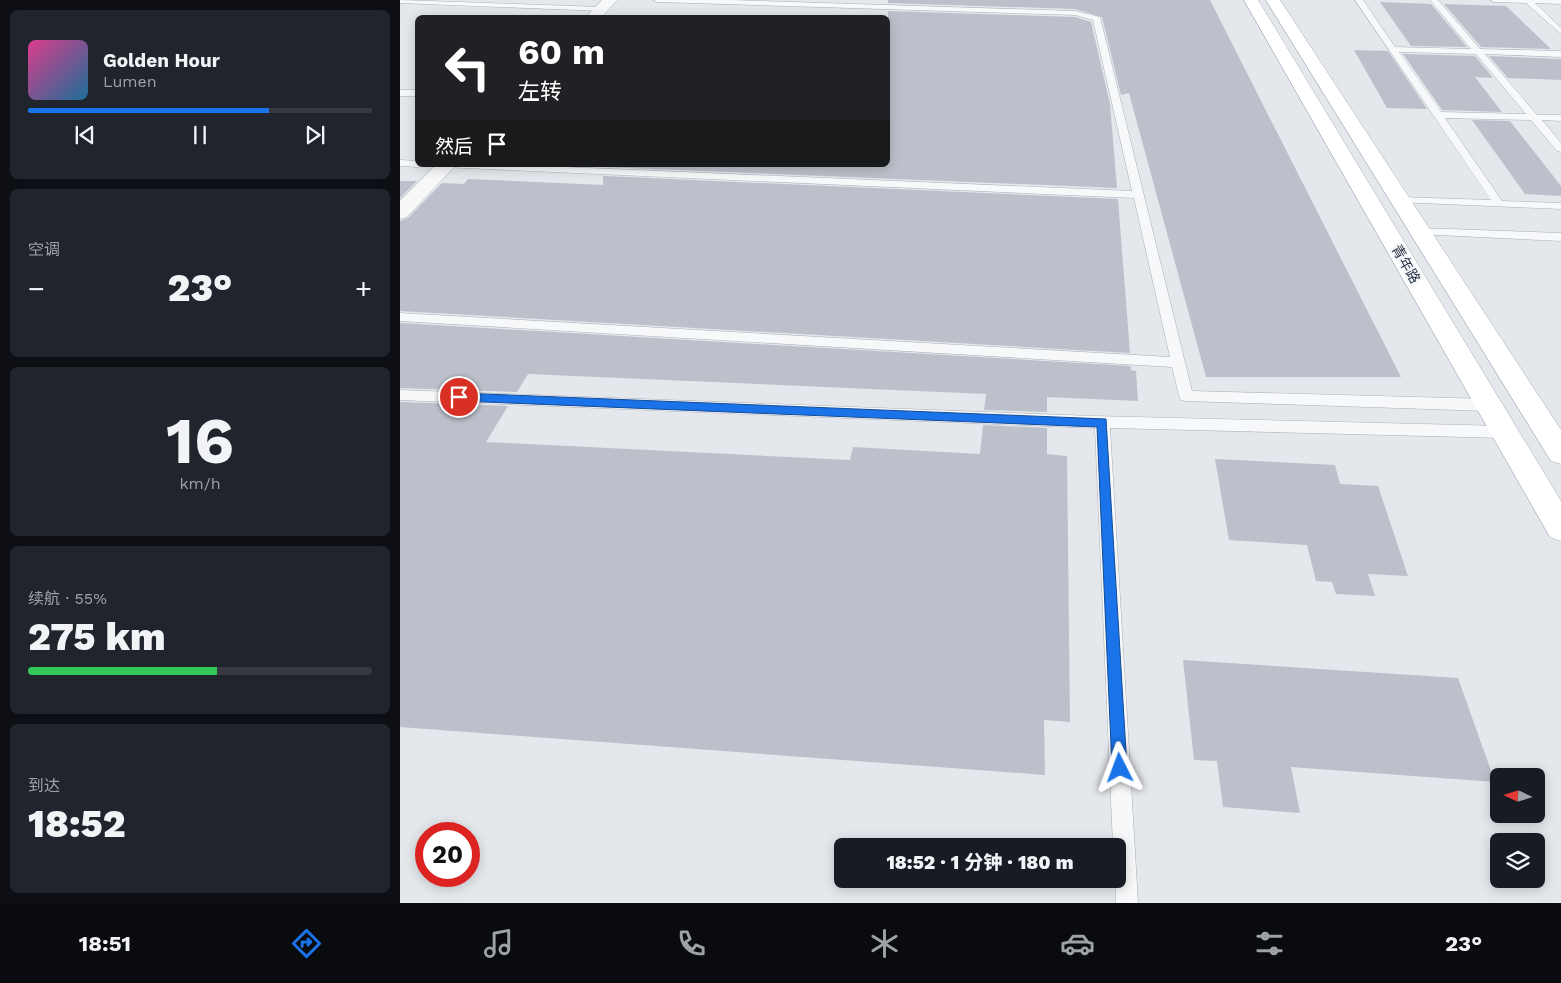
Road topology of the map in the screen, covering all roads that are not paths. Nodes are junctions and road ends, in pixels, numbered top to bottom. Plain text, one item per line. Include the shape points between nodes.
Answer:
1 (559, 0) edge
2 (657, 0) edge
3 (1251, 0) edge
4 (1273, 0) edge
5 (1359, 0) edge
6 (1434, 0) edge
7 (1494, 0) edge
8 (400, 1) edge
9 (1528, 1) edge
10 (1561, 2) edge
11 (552, 7) junction
12 (601, 9) edge
13 (543, 15) edge
14 (1561, 32) edge
15 (1393, 49) junction
16 (1478, 52) junction
17 (1561, 54) edge
18 (400, 93) edge
19 (415, 93) edge
20 (1437, 114) junction
21 (1534, 118) junction
22 (1561, 118) edge
23 (1561, 149) edge
24 (400, 163) edge
25 (415, 164) edge
26 (445, 167) edge
27 (493, 167) edge
28 (1139, 195) junction
29 (1400, 200) junction
30 (1498, 204) junction
31 (1561, 206) edge
32 (400, 213) edge
33 (1420, 232) junction
34 (1556, 237) edge
35 (1561, 249) edge
36 (400, 317) edge
37 (1178, 362) junction
38 (400, 395) edge
39 (1488, 405) junction
40 (1102, 422) junction
41 (1504, 432) junction
42 (1561, 453) edge
43 (1561, 528) edge
44 (1127, 903) edge

1 - 11 lane
2 - 28 lane via 1075,13 1098,18
3 - 39 street, 青年路
4 - 29 street, 青年路
5 - 15 lane
6 - 16 lane
7 - 9 lane
8 - 11 lane
9 - 10 lane
9 - 14 lane
11 - 12 lane
11 - 13 lane
15 - 16 lane
15 - 20 lane
16 - 17 lane
16 - 21 lane
18 - 19 lane
20 - 21 lane
20 - 30 lane
21 - 22 lane
21 - 23 lane
24 - 25 lane
26 - 32 street
27 - 28 lane
28 - 37 lane
29 - 30 lane
29 - 33 street, 青年路
30 - 31 lane
33 - 34 lane
33 - 42 street, 青年路
34 - 35 lane
36 - 37 lane
37 - 39 lane via 1186,396
38 - 40 lane
39 - 41 street, 青年路
40 - 41 lane
40 - 44 lane
41 - 43 street, 青年路

